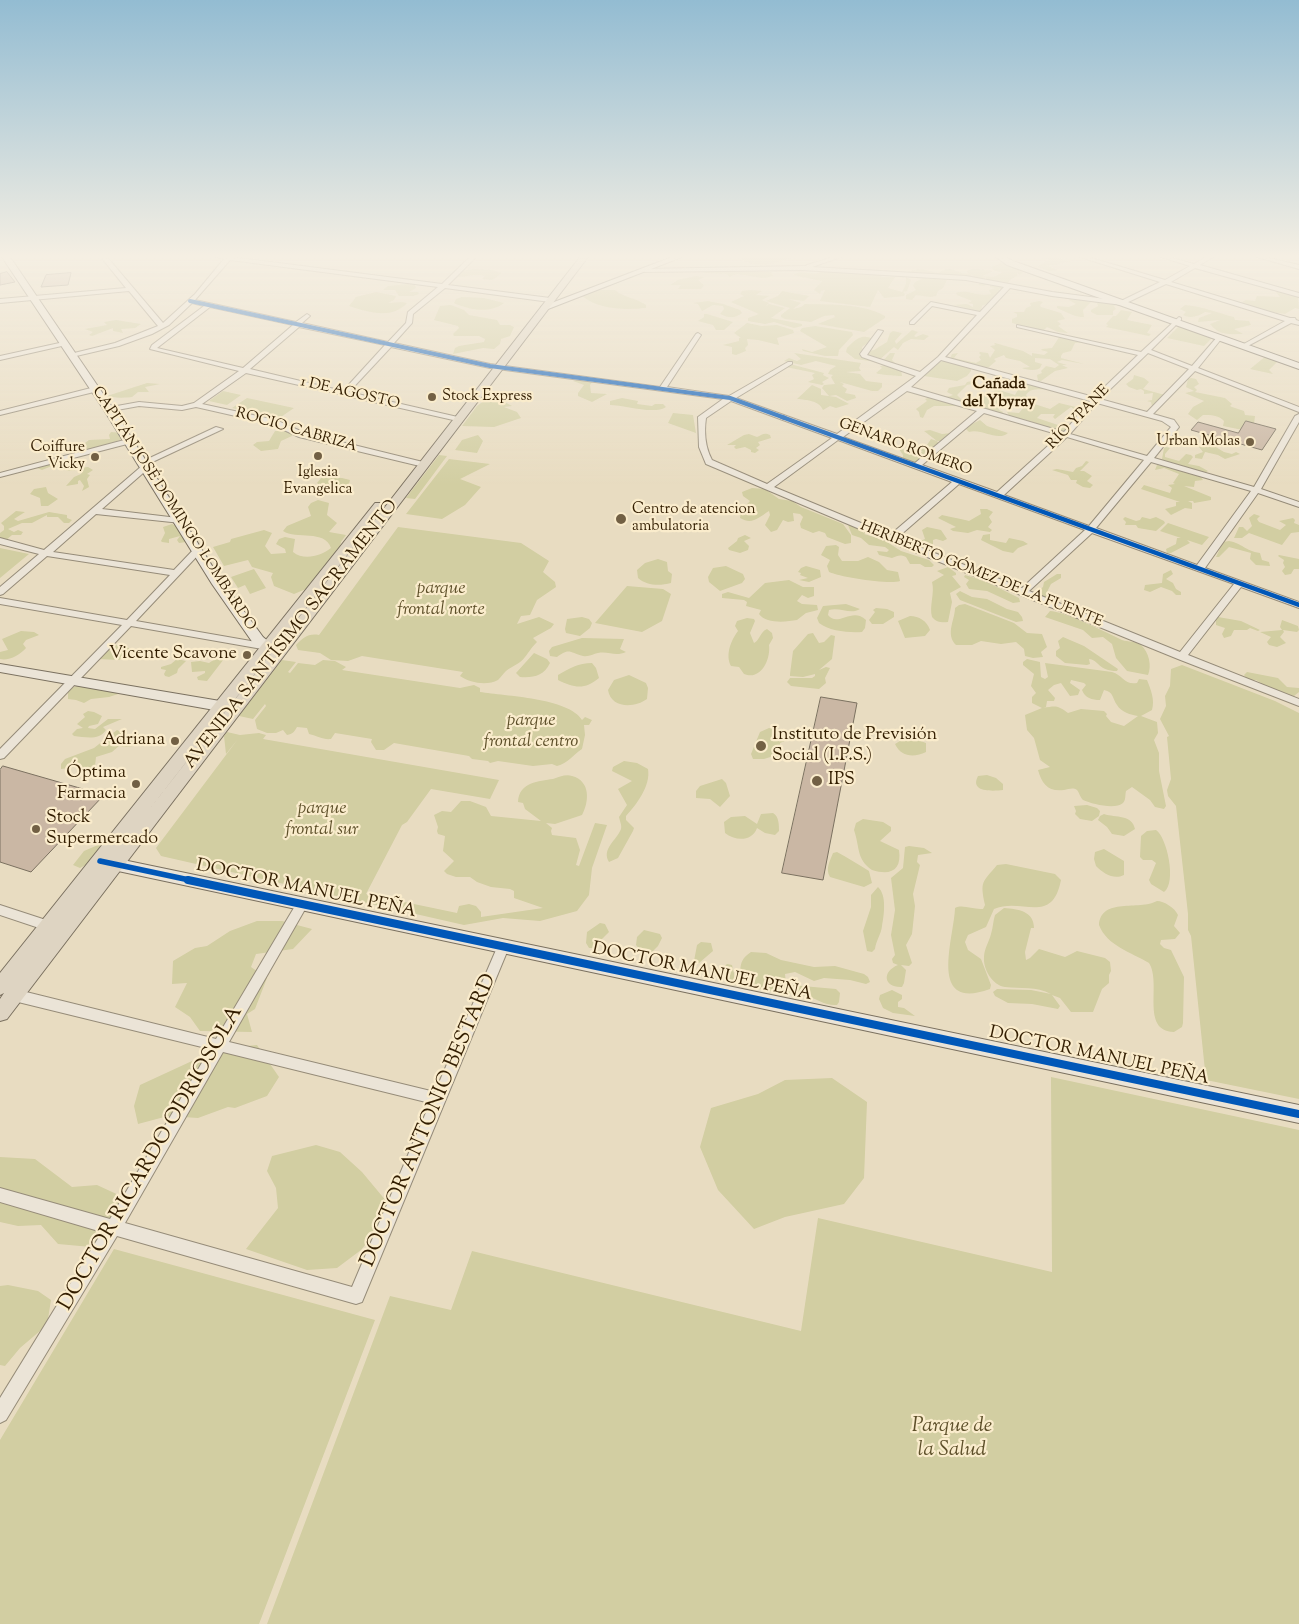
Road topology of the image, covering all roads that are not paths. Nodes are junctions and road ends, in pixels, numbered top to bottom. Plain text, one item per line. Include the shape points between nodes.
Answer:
1 (57, 333) edge
2 (146, 333) edge
3 (173, 333) edge
4 (286, 333) edge
5 (330, 333) edge
6 (401, 333) edge
7 (521, 333) edge
8 (879, 333) edge
9 (963, 333) edge
10 (1052, 333) edge
11 (1164, 333) edge
12 (1209, 333) edge
13 (1214, 333) edge
14 (1268, 333) edge
15 (698, 334) dead end
16 (1220, 337) junction
17 (64, 344) junction
18 (1247, 344) junction
19 (390, 346) junction
20 (1144, 352) junction
21 (72, 355) junction
22 (0, 358) edge
23 (940, 358) junction
24 (1299, 361) edge
25 (790, 363) dead end
26 (495, 366) junction
27 (1299, 366) edge
28 (1194, 368) junction
29 (245, 370) junction
30 (921, 375) junction
31 (663, 388) junction
32 (906, 388) junction
33 (95, 389) junction
34 (345, 393) junction
35 (730, 398) junction
36 (1095, 400) junction
37 (196, 405) junction
38 (109, 410) junction
39 (1299, 410) edge
40 (982, 412) junction
41 (0, 413) edge
42 (1148, 415) junction
43 (1299, 416) edge
44 (454, 419) junction
45 (219, 429) dead end
46 (1065, 435) junction
47 (837, 437) junction
48 (128, 441) junction
49 (1147, 459) junction
50 (419, 464) junction
51 (144, 465) junction
52 (917, 465) junction
53 (0, 475) edge
54 (958, 480) junction
55 (768, 487) junction
56 (1256, 490) junction
57 (999, 495) junction
58 (1299, 505) edge
59 (95, 511) junction
60 (178, 521) junction
61 (1091, 529) junction
62 (891, 539) junction
63 (0, 541) edge
64 (197, 551) junction
65 (45, 553) junction
66 (1199, 569) junction
67 (177, 573) junction
68 (1239, 584) junction
69 (0, 592) edge
70 (1023, 592) junction
71 (0, 601) edge
72 (1299, 605) edge
73 (129, 623) junction
74 (274, 650) junction
75 (1181, 657) junction
76 (0, 668) edge
77 (72, 680) junction
78 (1299, 704) edge
79 (220, 706) junction
80 (0, 755) edge
81 (107, 863) junction
82 (302, 904) junction
83 (0, 910) edge
84 (48, 926) junction
85 (503, 947) junction
86 (7, 991) edge
87 (0, 1013) edge
88 (218, 1045) junction
89 (439, 1098) junction
90 (1299, 1114) edge
91 (0, 1195) edge
92 (114, 1227) junction
93 (0, 1414) edge

1 - 17 street, CAPITÁN JOSÉ DOMINGO LOMBARDO
2 - 21 street
3 - 29 street, 1 DE AGOSTO via 154,349
4 - 29 street
5 - 19 street, GENARO ROMERO
6 - 19 street
7 - 26 main road, AVENIDA SANTÍSIMO SACRAMENTO
8 - 30 street via 864,356
9 - 23 street
10 - 20 street
11 - 20 street, RÍO YPANE
12 - 16 street
13 - 18 street
14 - 18 street
15 - 31 street
16 - 18 street
16 - 28 street
17 - 21 street, CAPITÁN JOSÉ DOMINGO LOMBARDO
17 - 22 street
18 - 24 street
18 - 27 street
19 - 26 street, GENARO ROMERO
19 - 34 street
20 - 28 street
20 - 36 street, RÍO YPANE
21 - 33 street, CAPITÁN JOSÉ DOMINGO LOMBARDO
23 - 30 street
23 - 36 street
25 - 35 street
26 - 31 street, GENARO ROMERO
26 - 44 main road, AVENIDA SANTÍSIMO SACRAMENTO
28 - 39 street
28 - 42 street
29 - 34 street, 1 DE AGOSTO
29 - 37 street
30 - 32 street
31 - 35 street, GENARO ROMERO
32 - 40 street
32 - 47 street
33 - 38 street, CAPITÁN JOSÉ DOMINGO LOMBARDO
33 - 41 street
34 - 44 street, 1 DE AGOSTO
35 - 47 street, GENARO ROMERO
35 - 55 street, HERIBERTO GÓMEZ DE LA FUENTE via 701,420 706,458
36 - 42 street
36 - 46 street, RÍO YPANE
37 - 38 street, ROCIO CABRIZA via 182,408 139,404
37 - 50 street, ROCIO CABRIZA via 273,422 302,435
38 - 48 street, CAPITÁN JOSÉ DOMINGO LOMBARDO
40 - 46 street
40 - 52 street
42 - 49 street via 1171,422 1174,427
43 - 56 street
44 - 50 main road, AVENIDA SANTÍSIMO SACRAMENTO
45 - 51 street
46 - 49 street
46 - 57 street, RÍO YPANE
47 - 52 street, GENARO ROMERO
47 - 55 street
48 - 51 street, CAPITÁN JOSÉ DOMINGO LOMBARDO
48 - 53 street
49 - 56 street
49 - 61 street
50 - 74 main road, AVENIDA SANTÍSIMO SACRAMENTO
51 - 59 street
51 - 60 street, CAPITÁN JOSÉ DOMINGO LOMBARDO
52 - 54 street, GENARO ROMERO
54 - 57 street, GENARO ROMERO
54 - 62 street
55 - 62 street, HERIBERTO GÓMEZ DE LA FUENTE
56 - 58 street
56 - 66 street
57 - 61 street, GENARO ROMERO
59 - 60 street
59 - 65 street
60 - 64 street, CAPITÁN JOSÉ DOMINGO LOMBARDO
61 - 66 street, GENARO ROMERO
61 - 70 street
62 - 70 street, HERIBERTO GÓMEZ DE LA FUENTE
63 - 65 street
64 - 67 street
64 - 74 street, CAPITÁN JOSÉ DOMINGO LOMBARDO via 258,640
65 - 67 street
65 - 69 street
66 - 68 street, GENARO ROMERO
67 - 73 street
68 - 72 street, GENARO ROMERO
68 - 75 street
70 - 75 street, HERIBERTO GÓMEZ DE LA FUENTE
71 - 73 street
73 - 74 street
73 - 77 street
74 - 79 main road, AVENIDA SANTÍSIMO SACRAMENTO
74 - 81 main road, AVENIDA SANTÍSIMO SACRAMENTO
75 - 78 street, HERIBERTO GÓMEZ DE LA FUENTE
76 - 77 street
77 - 79 street
77 - 80 street
79 - 81 main road, AVENIDA SANTÍSIMO SACRAMENTO
81 - 82 street, DOCTOR MANUEL PEÑA
81 - 84 main road, AVENIDA SANTÍSIMO SACRAMENTO
81 - 86 main road, AVENIDA SANTÍSIMO SACRAMENTO
82 - 85 street, DOCTOR MANUEL PEÑA
82 - 88 street, DOCTOR RICARDO ODRIOSOLA
83 - 84 street
84 - 86 main road, AVENIDA SANTÍSIMO SACRAMENTO
85 - 89 street, DOCTOR ANTONIO BESTARD
85 - 90 street, DOCTOR MANUEL PEÑA
86 - 87 main road, AVENIDA SANTÍSIMO SACRAMENTO
86 - 88 street
88 - 89 street
88 - 92 street, DOCTOR RICARDO ODRIOSOLA
89 - 92 street, DOCTOR ANTONIO BESTARD via 356,1296
91 - 92 street
92 - 93 street, DOCTOR RICARDO ODRIOSOLA

